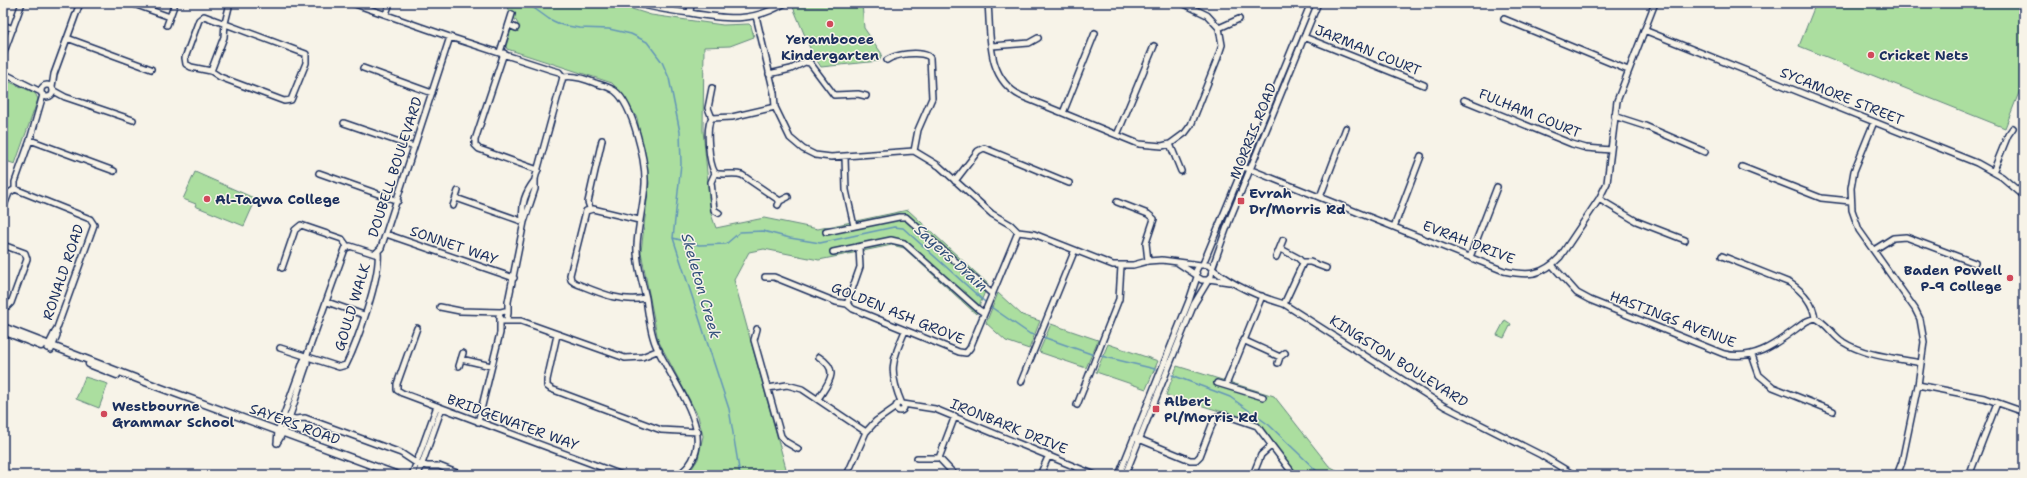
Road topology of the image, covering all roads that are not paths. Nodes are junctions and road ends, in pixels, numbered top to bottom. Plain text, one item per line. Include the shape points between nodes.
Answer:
1 (22, 3) edge
2 (80, 3) edge
3 (131, 3) edge
4 (175, 3) edge
5 (230, 3) edge
6 (322, 3) edge
7 (329, 3) edge
8 (352, 3) edge
9 (390, 3) edge
10 (636, 3) edge
11 (691, 3) edge
12 (785, 3) edge
13 (988, 3) edge
14 (1182, 3) edge
15 (1311, 3) edge
16 (1318, 3) edge
17 (1655, 3) edge
18 (690, 13) junction
19 (386, 14) junction
20 (512, 14) dead end
21 (756, 16) junction
22 (170, 17) junction
23 (1239, 19) dead end
24 (1504, 19) dead end
25 (225, 23) junction
26 (3, 25) edge
27 (167, 25) dead end
28 (509, 25) junction
29 (516, 28) dead end
30 (1219, 28) junction
31 (13, 29) junction
32 (1644, 30) junction
33 (1095, 33) dead end
34 (1304, 37) junction
35 (67, 38) junction
36 (450, 38) junction
37 (1038, 38) dead end
38 (992, 46) junction
39 (1154, 46) dead end
40 (502, 52) junction
41 (3, 55) edge
42 (887, 60) dead end
43 (363, 68) dead end
44 (151, 69) dead end
45 (1628, 70) junction
46 (211, 71) junction
47 (3, 73) edge
48 (54, 74) junction
49 (769, 74) junction
50 (563, 77) junction
51 (1424, 86) dead end
52 (712, 88) dead end
53 (43, 90) junction
54 (51, 93) junction
55 (432, 93) junction
56 (866, 96) dead end
57 (1464, 100) dead end
58 (775, 107) junction
59 (40, 110) junction
60 (1063, 113) junction
61 (1614, 116) junction
62 (712, 118) junction
63 (133, 120) dead end
64 (1874, 122) junction
65 (344, 123) dead end
66 (1346, 128) dead end
67 (2013, 128) dead end
68 (1117, 135) junction
69 (30, 140) junction
70 (602, 140) dead end
71 (1170, 144) junction
72 (414, 147) junction
73 (1611, 150) junction
74 (914, 151) junction
75 (1705, 152) dead end
76 (1421, 156) dead end
77 (845, 157) junction
78 (1244, 167) junction
79 (1742, 167) dead end
80 (1251, 169) junction
81 (538, 170) junction
82 (114, 171) dead end
83 (1181, 171) dead end
84 (1993, 172) junction
85 (319, 173) dead end
86 (715, 173) junction
87 (955, 181) junction
88 (1069, 183) dead end
89 (1497, 187) dead end
90 (15, 189) junction
91 (458, 190) dead end
92 (2024, 196) edge
93 (788, 197) dead end
94 (1320, 197) junction
95 (456, 198) junction
96 (1600, 199) junction
97 (398, 201) junction
98 (1850, 201) junction
99 (1117, 202) dead end
100 (453, 206) dead end
101 (3, 208) edge
102 (590, 208) junction
103 (720, 213) dead end
104 (639, 220) junction
105 (524, 222) junction
106 (854, 226) junction
107 (1394, 226) junction
108 (826, 232) dead end
109 (1018, 232) junction
110 (386, 234) junction
111 (1283, 240) dead end
112 (1685, 240) dead end
113 (3, 245) edge
114 (347, 246) junction
115 (859, 246) junction
116 (1281, 249) junction
117 (1874, 250) junction
118 (378, 252) junction
119 (832, 252) dead end
120 (1074, 252) junction
121 (1722, 256) dead end
122 (1276, 257) dead end
123 (1470, 257) junction
124 (1148, 261) junction
125 (1176, 261) junction
126 (1303, 262) junction
127 (1975, 263) dead end
128 (1202, 264) junction
129 (1552, 265) junction
130 (1121, 266) junction
131 (282, 268) dead end
132 (1326, 268) dead end
133 (1212, 270) junction
134 (765, 276) dead end
135 (1197, 276) junction
136 (514, 278) junction
137 (1208, 280) junction
138 (1230, 282) junction
139 (992, 294) junction
140 (1262, 296) junction
141 (646, 298) junction
142 (327, 302) junction
143 (847, 304) junction
144 (1284, 304) junction
145 (3, 306) edge
146 (440, 307) dead end
147 (984, 313) junction
148 (364, 315) junction
149 (504, 316) junction
150 (1814, 318) junction
151 (417, 328) dead end
152 (757, 329) dead end
153 (4, 330) edge
154 (905, 331) junction
155 (557, 335) junction
156 (1243, 340) junction
157 (50, 347) junction
158 (280, 348) dead end
159 (659, 350) junction
160 (463, 353) dead end
161 (1285, 353) dead end
162 (307, 355) junction
163 (1752, 355) junction
164 (819, 357) dead end
165 (1280, 357) junction
166 (461, 359) junction
167 (1278, 363) dead end
168 (1921, 363) junction
169 (459, 366) dead end
170 (491, 366) junction
171 (1021, 382) dead end
172 (1217, 383) dead end
173 (1226, 385) junction
174 (1918, 385) junction
175 (768, 388) junction
176 (897, 393) junction
177 (1263, 396) dead end
178 (818, 399) junction
179 (1997, 402) junction
180 (903, 405) junction
181 (1077, 405) dead end
182 (439, 407) junction
183 (896, 408) junction
184 (1833, 411) dead end
185 (2024, 412) edge
186 (954, 416) junction
187 (286, 417) junction
188 (478, 422) junction
189 (281, 432) junction
190 (698, 432) junction
191 (866, 432) junction
192 (1136, 438) junction
193 (277, 443) dead end
194 (1270, 446) junction
195 (798, 449) dead end
196 (1049, 455) junction
197 (917, 458) dead end
198 (939, 458) junction
199 (419, 464) junction
200 (1970, 473) dead end
201 (1094, 474) edge
202 (398, 475) edge
203 (412, 475) edge
204 (418, 475) edge
205 (462, 475) edge
206 (622, 475) edge
207 (678, 475) edge
208 (847, 475) edge
209 (955, 475) edge
210 (1040, 475) edge
211 (1102, 475) edge
212 (1118, 475) edge
213 (1125, 475) edge
214 (1253, 475) edge
215 (1294, 475) edge
216 (1574, 475) edge
217 (1897, 475) edge

1 - 31 street
2 - 35 street
3 - 22 street
4 - 22 street
5 - 25 street
6 - 7 street
8 - 19 street
9 - 19 street
10 - 18 street
11 - 18 street
12 - 21 street
13 - 38 street
14 - 30 street via 1207,15
15 - 78 street, MORRIS ROAD
16 - 34 street, MORRIS ROAD
17 - 32 street, EVRAH DRIVE
18 - 21 street via 734,19
19 - 36 street
20 - 28 street
21 - 49 street
22 - 27 street
23 - 30 street
24 - 45 street
25 - 46 street via 224,38
25 - 46 street via 207,17 200,18 185,58 188,66
25 - 46 street via 302,52 306,54 307,60 295,94 288,101 220,77
26 - 31 street
28 - 29 street
28 - 40 street
30 - 71 street via 1222,45 1191,125
31 - 41 street
32 - 45 street, EVRAH DRIVE
32 - 64 street, SYCAMORE STREET
33 - 60 street
34 - 51 street, JARMAN COURT
34 - 80 street, MORRIS ROAD
35 - 44 street
35 - 48 street
36 - 40 street
36 - 55 street, DOUBELL BOULEVARD
37 - 38 street via 1029,42
38 - 60 street via 995,68 1008,88
39 - 68 street
40 - 50 street via 558,72
40 - 81 street via 475,145 479,149
42 - 74 street via 895,56 922,54 930,58 932,98 918,130
43 - 55 street
45 - 61 street, EVRAH DRIVE
47 - 53 street
48 - 53 street
48 - 54 street
49 - 56 street via 791,69 805,62 810,63 834,94
49 - 58 street
50 - 81 street
50 - 104 street via 578,77 603,85 615,91 628,109 644,168 645,184
52 - 62 street via 708,108
53 - 54 street
53 - 54 street
53 - 59 street
54 - 59 street
54 - 63 street
55 - 72 street, DOUBELL BOULEVARD
57 - 73 street, FULHAM COURT via 1572,144
58 - 62 street via 732,117
58 - 77 street via 790,138 803,149 821,157
59 - 69 street
60 - 68 street
61 - 73 street, EVRAH DRIVE
61 - 75 street via 1645,126
62 - 86 street via 708,127 711,165
64 - 84 street, SYCAMORE STREET
64 - 98 street via 1854,171
65 - 72 street
66 - 94 street
67 - 84 street
68 - 71 street via 1147,146
69 - 82 street
69 - 90 street via 15,182
70 - 102 street via 604,148 588,202
71 - 83 street
72 - 97 street, DOUBELL BOULEVARD
73 - 96 street, EVRAH DRIVE via 1609,178
74 - 77 street
74 - 87 street via 939,166
76 - 107 street
77 - 106 street via 846,190
78 - 80 street, EVRAH DRIVE
78 - 128 street, MORRIS ROAD
79 - 98 street via 1821,198
80 - 94 street, EVRAH DRIVE
80 - 133 street, MORRIS ROAD
81 - 105 street
84 - 92 street, SYCAMORE STREET
85 - 97 street
86 - 93 street via 742,175 779,203
86 - 103 street via 711,182 714,210
87 - 88 street via 978,151 984,148
87 - 109 street via 992,214
89 - 123 street
90 - 101 street via 9,193
90 - 157 street, RONALD ROAD via 90,219 94,225
91 - 95 street
94 - 107 street, EVRAH DRIVE
95 - 100 street
95 - 105 street
96 - 112 street via 1636,221
96 - 129 street, EVRAH DRIVE via 1560,258
97 - 110 street, DOUBELL BOULEVARD
98 - 117 street via 1859,230
99 - 124 street via 1156,217 1146,243
102 - 104 street
102 - 141 street via 585,214 571,280 615,298
104 - 141 street via 637,253
105 - 136 street
106 - 108 street
106 - 139 street via 899,217 909,219
107 - 123 street, EVRAH DRIVE
109 - 120 street via 1034,234
109 - 139 street, GOLDEN ASH GROVE
110 - 118 street, DOUBELL BOULEVARD
110 - 136 street, SONNET WAY
111 - 116 street
113 - 145 street via 25,253 27,259 11,303
114 - 118 street, DOUBELL BOULEVARD via 376,254
114 - 131 street via 337,236 299,225
114 - 142 street via 342,254
115 - 119 street
115 - 143 street via 860,266
115 - 147 street via 891,240 904,242
116 - 122 street
116 - 126 street
117 - 127 street via 1893,238 1906,237
117 - 168 street via 1920,319 1924,342
118 - 148 street, GOULD WALK via 379,264
120 - 130 street
120 - 171 street
121 - 150 street via 1790,282 1811,305
123 - 129 street, EVRAH DRIVE via 1504,271 1521,274 1539,273
124 - 125 street
124 - 130 street
125 - 128 street
125 - 135 street
126 - 132 street
126 - 144 street via 1303,267
128 - 133 street via 1208,265
128 - 135 street via 1197,268
129 - 163 street, HASTINGS AVENUE via 1576,293 1590,300 1724,354
130 - 181 street via 1119,299
133 - 137 street
133 - 138 street, KINGSTON BOULEVARD
134 - 143 street, GOLDEN ASH GROVE
135 - 137 street via 1202,280
135 - 192 street
136 - 149 street
137 - 138 street, KINGSTON BOULEVARD
137 - 192 street via 1194,304
138 - 140 street, KINGSTON BOULEVARD
139 - 147 street, GOLDEN ASH GROVE
140 - 144 street, KINGSTON BOULEVARD
140 - 156 street
141 - 159 street via 655,343
142 - 148 street
142 - 162 street
143 - 154 street, GOLDEN ASH GROVE via 853,309
144 - 216 street, KINGSTON BOULEVARD via 1444,406 1541,455
146 - 149 street
147 - 154 street, GOLDEN ASH GROVE via 966,353
148 - 162 street, GOULD WALK via 349,360 344,367
149 - 155 street
149 - 170 street
150 - 163 street, HASTINGS AVENUE
150 - 168 street via 1851,346 1869,353
151 - 182 street, BRIDGEWATER WAY via 397,390
152 - 175 street via 754,340
153 - 157 main road, SAYERS ROAD
154 - 176 street via 892,364
155 - 159 street via 625,358 642,357
155 - 190 street via 547,380 551,389 661,430
156 - 165 street
156 - 173 street
157 - 189 main road, SAYERS ROAD
158 - 162 street
159 - 190 street via 692,414
160 - 166 street
161 - 165 street
162 - 187 street via 307,364 298,381
163 - 184 street via 1759,375 1773,387
164 - 178 street via 830,366 832,373
165 - 167 street
166 - 169 street
166 - 170 street
168 - 174 street
170 - 188 street
172 - 173 street
173 - 177 street
174 - 179 street
174 - 217 street
175 - 178 street via 794,386
175 - 195 street via 781,436
176 - 180 street
176 - 183 street
178 - 191 street
179 - 185 street
179 - 200 street
180 - 183 street via 901,411
180 - 186 street, IRONBARK DRIVE via 935,409
182 - 188 street, BRIDGEWATER WAY
182 - 199 street
183 - 191 street
186 - 196 street, IRONBARK DRIVE
186 - 198 street
187 - 189 street
187 - 199 street via 305,418 401,453
188 - 206 street, BRIDGEWATER WAY
189 - 193 street
189 - 202 main road, SAYERS ROAD
190 - 207 street via 692,461
191 - 208 street
192 - 194 street via 1190,460 1196,460 1200,456 1215,417 1225,415 1257,426
192 - 212 street
192 - 213 street
194 - 214 street via 1261,455
194 - 215 street
196 - 201 street, IRONBARK DRIVE
196 - 210 street
197 - 198 street
198 - 209 street
199 - 203 street
199 - 204 street
199 - 205 street via 438,466
201 - 211 street, IRONBARK DRIVE

